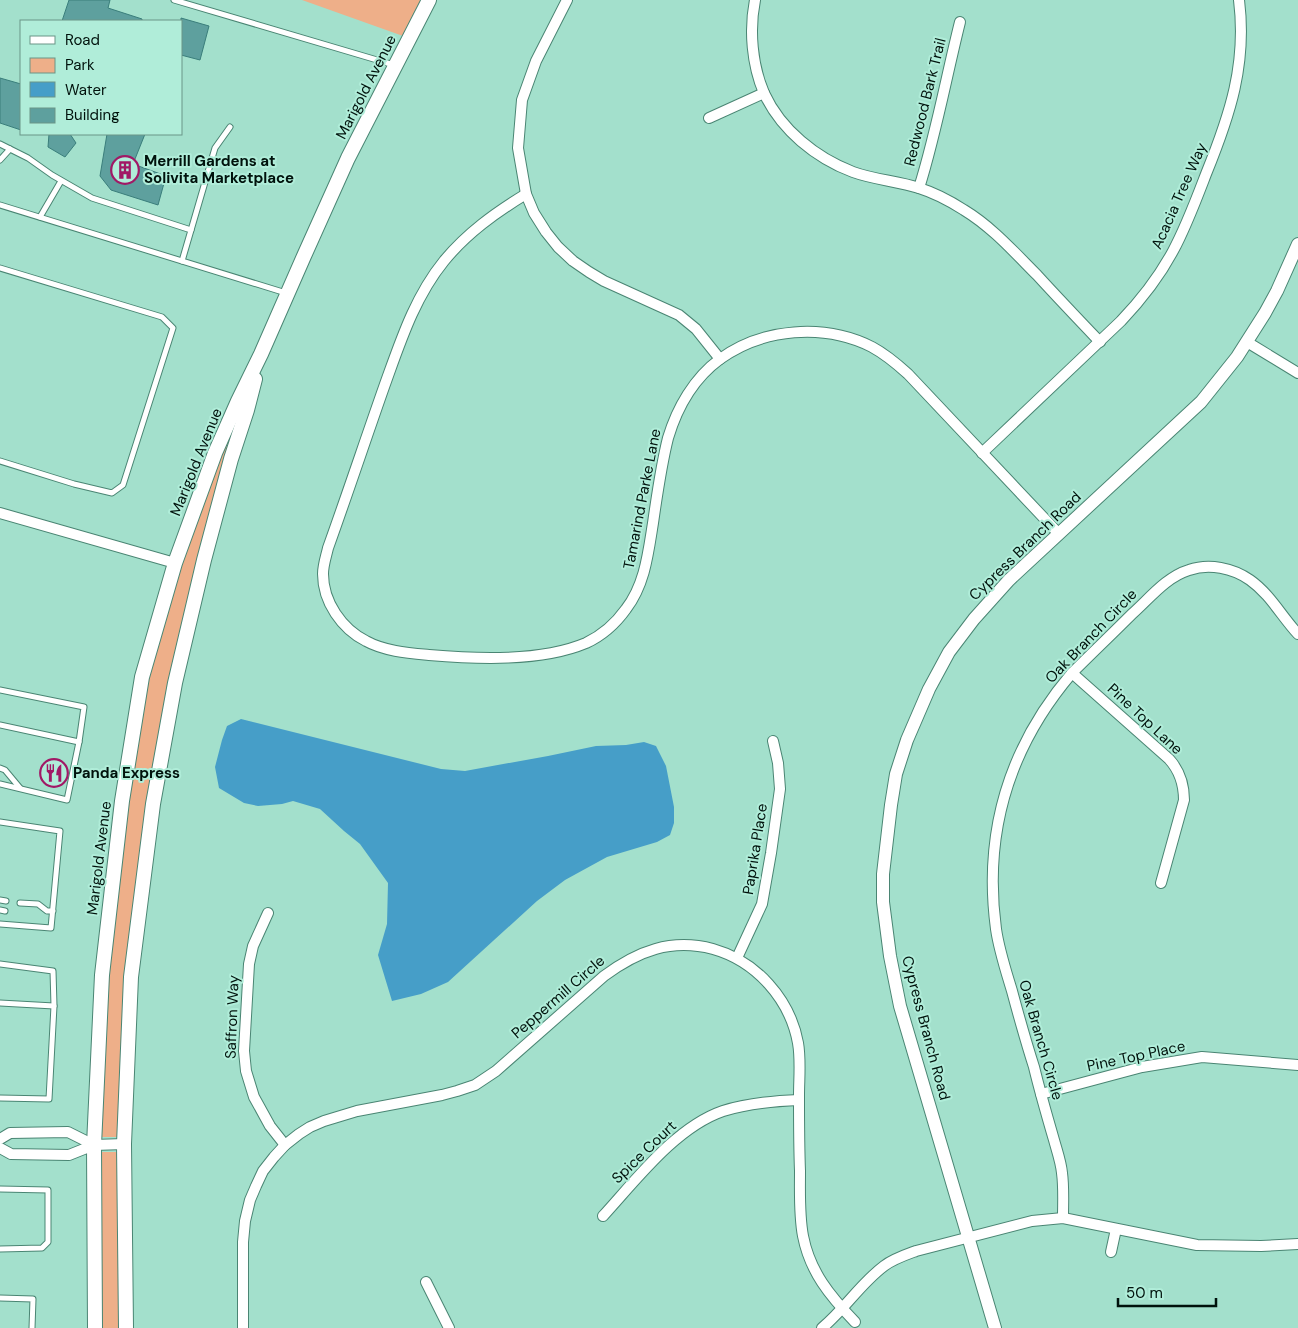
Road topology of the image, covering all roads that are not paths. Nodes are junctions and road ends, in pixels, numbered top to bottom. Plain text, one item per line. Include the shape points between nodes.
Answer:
1 (174, 0) edge
2 (429, 0) edge
3 (567, 0) edge
4 (755, 0) edge
5 (1240, 0) edge
6 (960, 22) dead end
7 (396, 65) junction
8 (764, 93) junction
9 (709, 118) dead end
10 (230, 127) dead end
11 (0, 144) edge
12 (10, 149) junction
13 (0, 160) edge
14 (61, 181) junction
15 (919, 188) junction
16 (526, 194) junction
17 (0, 205) edge
18 (40, 217) junction
19 (191, 230) junction
20 (1298, 244) edge
21 (182, 261) junction
22 (0, 268) edge
23 (287, 294) junction
24 (1100, 342) junction
25 (1247, 342) junction
26 (261, 354) junction
27 (720, 359) junction
28 (1298, 373) edge
29 (982, 453) junction
30 (0, 461) edge
31 (0, 513) edge
32 (1059, 534) junction
33 (175, 563) junction
34 (1298, 634) edge
35 (1072, 673) junction
36 (0, 690) edge
37 (0, 725) edge
38 (773, 740) dead end
39 (79, 742) junction
40 (0, 768) edge
41 (0, 784) edge
42 (20, 788) junction
43 (0, 822) edge
44 (1161, 884) dead end
45 (20, 903) dead end
46 (53, 911) junction
47 (268, 913) dead end
48 (0, 924) edge
49 (737, 958) junction
50 (0, 964) edge
51 (0, 1004) edge
52 (54, 1006) junction
53 (1298, 1065) edge
54 (1041, 1094) junction
55 (0, 1098) edge
56 (799, 1100) junction
57 (0, 1139) edge
58 (124, 1144) junction
59 (94, 1145) junction
60 (285, 1145) junction
61 (0, 1148) edge
62 (0, 1189) edge
63 (602, 1216) dead end
64 (1063, 1218) junction
65 (1116, 1229) junction
66 (968, 1238) junction
67 (1298, 1244) edge
68 (0, 1249) edge
69 (1111, 1252) dead end
70 (426, 1282) dead end
71 (0, 1298) edge
72 (842, 1309) junction
73 (855, 1322) dead end
74 (32, 1328) edge
75 (95, 1328) edge
76 (126, 1328) edge
77 (243, 1328) edge
78 (450, 1328) edge
79 (822, 1328) edge
80 (995, 1328) edge

1 - 7 lane
2 - 7 main road, Marigold Avenue
3 - 16 street via 536,61 522,100 518,148
4 - 8 street via 751,25 753,50
5 - 24 street, Acacia Tree Way via 1241,52 1236,87 1190,215 1149,288
6 - 15 street, Redwood Bark Trail
7 - 23 main road, Marigold Avenue via 348,158
8 - 9 street
8 - 15 street via 795,136 823,157 853,172
10 - 19 lane via 215,148
11 - 12 lane
12 - 13 lane
12 - 14 lane
14 - 18 lane
14 - 19 lane via 92,198
15 - 24 street via 946,199 997,235
16 - 27 street via 546,232 573,260 604,281 684,319
16 - 27 street, Tamarind Parke Lane via 498,211 460,242 428,283 407,324 324,566 324,584 330,603 348,629 368,642 389,649 471,658 545,654 596,637 616,622 639,587 672,424 690,392
17 - 18 lane
18 - 21 lane
19 - 21 lane
20 - 25 street, Cypress Branch Road via 1277,291
21 - 23 lane
22 - 30 lane via 162,317 173,328 123,485 112,493
23 - 26 main road, Marigold Avenue
24 - 29 street, Acacia Tree Way
25 - 28 street
25 - 32 street, Cypress Branch Road via 1201,402
26 - 33 main road, Marigold Avenue via 215,453
26 - 58 main road, Marigold Avenue via 204,560 175,683 153,804 132,977
27 - 29 street, Tamarind Parke Lane via 760,339 783,333 829,333 859,341 897,364
29 - 32 street, Tamarind Parke Lane
31 - 33 street
32 - 66 street, Cypress Branch Road via 995,595 949,652 907,740 896,774 891,805 883,874 884,919 890,956 900,1006
33 - 59 main road, Marigold Avenue via 142,677 122,801 102,975
34 - 35 street, Oak Branch Circle via 1249,579 1226,569 1196,568 1180,574 1162,587
35 - 44 street, Pine Top Lane via 1169,759 1180,776 1184,800
35 - 54 street, Oak Branch Circle via 1038,718 1022,750 1003,801 994,851 993,891 997,930
36 - 39 lane via 84,707
37 - 39 lane
38 - 49 street, Paprika Place via 780,788 769,862 762,904
39 - 42 lane via 67,800
40 - 42 lane via 6,770
41 - 42 lane
43 - 46 lane via 60,831
45 - 46 lane via 38,904
46 - 48 lane via 51,928
47 - 60 street, Saffron Way via 250,955 244,1051 254,1097
49 - 56 street, Peppermill Circle via 752,968 780,997 789,1014 798,1042
49 - 60 street, Peppermill Circle via 690,945 671,945 636,956 604,976 496,1071 475,1085 339,1116 310,1127
50 - 52 lane via 53,970
51 - 52 lane
52 - 55 lane via 49,1099
53 - 54 street, Pine Top Place via 1202,1057 1142,1067
54 - 64 street, Oak Branch Circle via 1062,1171
56 - 63 street, Spice Court via 748,1104 699,1123 658,1156
56 - 72 street, Peppermill Circle via 800,1200 804,1236 821,1282
57 - 59 street via 10,1133 68,1132
58 - 59 street
58 - 76 main road, Marigold Avenue
59 - 61 street via 69,1155 11,1154
59 - 75 main road, Marigold Avenue
60 - 77 street, Peppermill Circle via 264,1172 247,1210 243,1236
62 - 68 lane via 48,1190 48,1242 42,1248
64 - 65 street
64 - 66 street via 1032,1221
65 - 67 street via 1197,1245
65 - 69 street
66 - 72 street via 916,1251 885,1265
66 - 80 street, Cypress Branch Road
70 - 78 street
71 - 74 lane via 33,1299
72 - 73 street, Peppermill Circle
72 - 79 street

